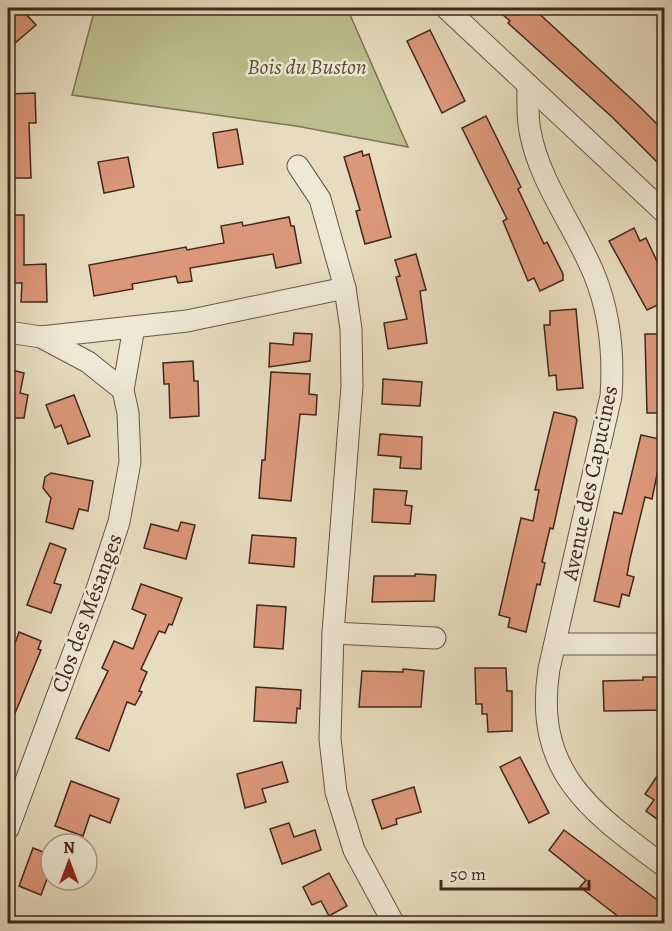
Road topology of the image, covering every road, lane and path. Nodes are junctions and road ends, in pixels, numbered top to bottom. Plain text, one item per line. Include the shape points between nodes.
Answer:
1 (446, 8) edge
2 (528, 85) junction
3 (298, 166) dead end
4 (664, 212) edge
5 (345, 288) junction
6 (134, 327) junction
7 (8, 332) edge
8 (41, 337) junction
9 (123, 390) junction
10 (333, 633) junction
11 (435, 638) dead end
12 (555, 644) junction
13 (664, 644) edge
14 (8, 830) edge
15 (664, 866) edge
16 (394, 924) edge

1 - 2 street
2 - 4 street
2 - 12 street, Avenue des Capucines via 530,132 548,181 594,273 610,330 612,353 611,396
3 - 5 street via 320,199
5 - 6 street via 187,321
5 - 10 street via 351,329 352,386
6 - 8 street
6 - 9 street, Clos des Mésanges
7 - 8 street
8 - 9 street via 88,362
9 - 14 street, Clos des Mésanges via 130,462 119,522
10 - 11 street
10 - 16 street via 330,739 336,792 354,850
12 - 13 street
12 - 15 street, Avenue des Capucines via 545,707 554,750 564,773 601,819

